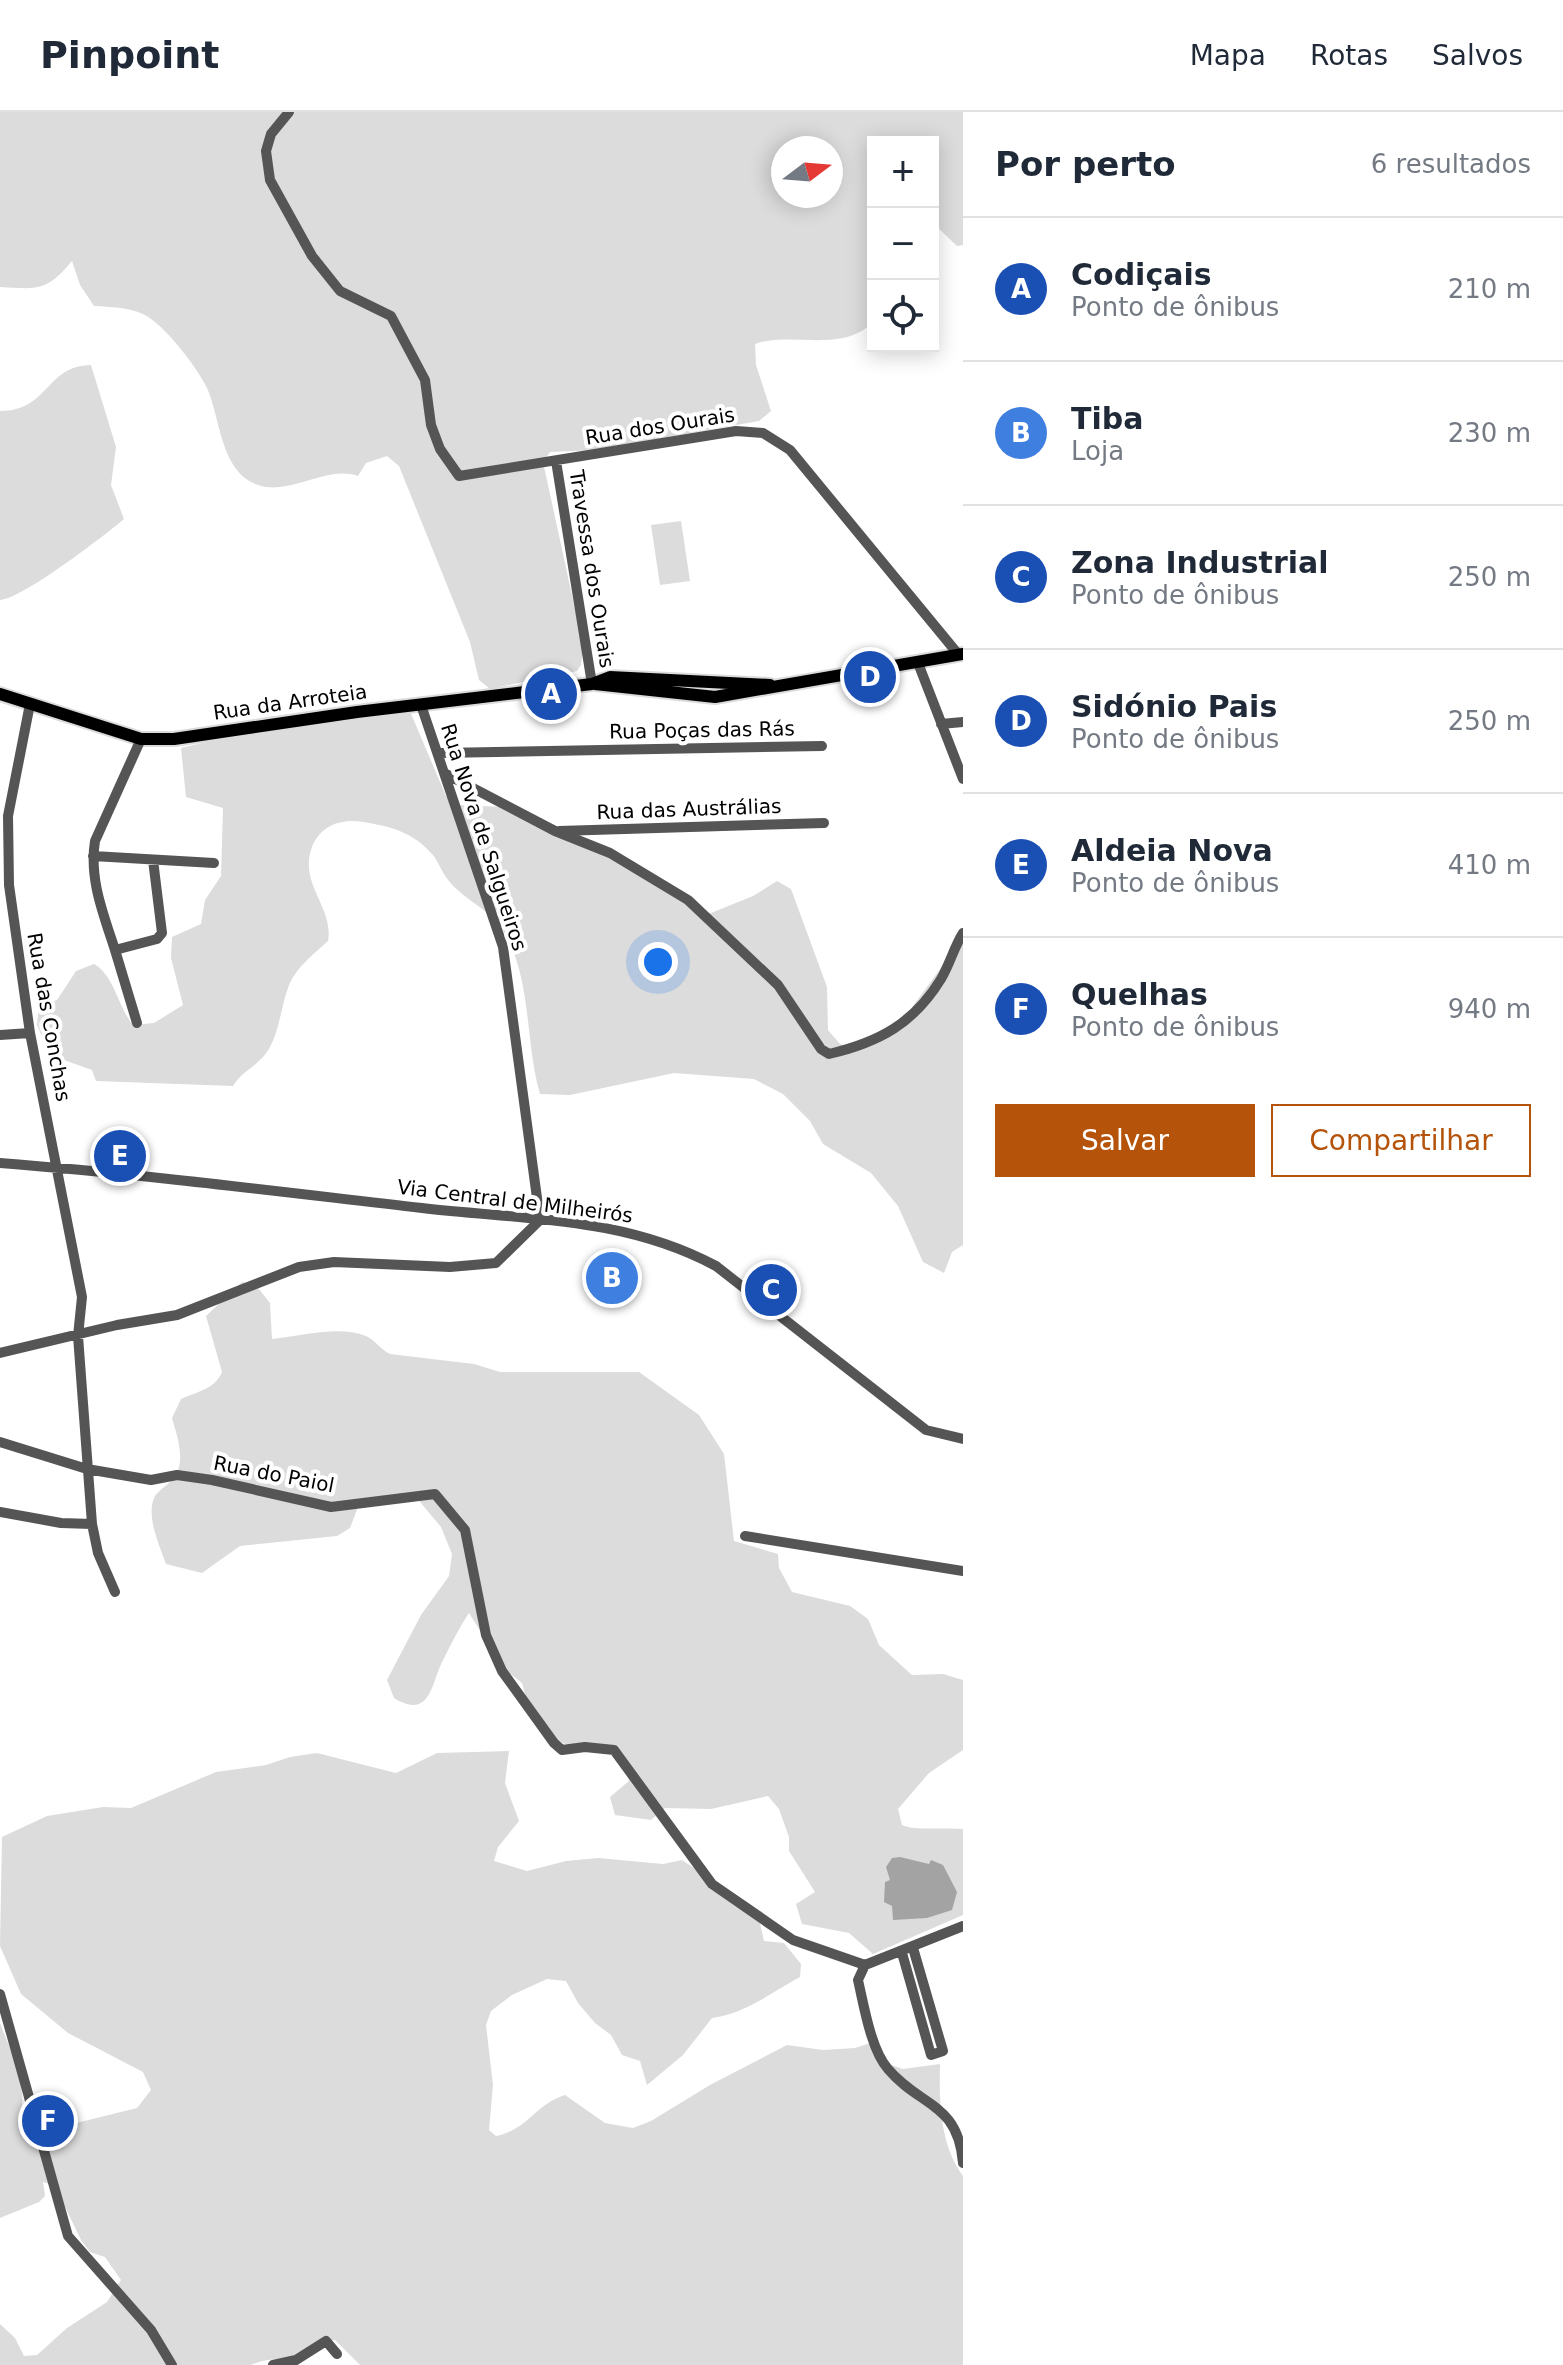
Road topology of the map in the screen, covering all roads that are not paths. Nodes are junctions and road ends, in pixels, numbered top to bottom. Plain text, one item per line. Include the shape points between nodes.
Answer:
1 (289, 112) edge
2 (556, 461) junction
3 (961, 654) edge
4 (918, 663) junction
5 (592, 684) junction
6 (0, 694) edge
7 (30, 704) junction
8 (421, 705) junction
9 (963, 722) edge
10 (941, 724) junction
11 (141, 739) junction
12 (822, 746) dead end
13 (440, 753) junction
14 (962, 773) edge
15 (446, 774) junction
16 (824, 823) dead end
17 (555, 831) junction
18 (93, 856) junction
19 (153, 860) junction
20 (214, 863) dead end
21 (5, 887) edge
22 (963, 933) edge
23 (115, 950) junction
24 (137, 1023) dead end
25 (30, 1033) junction
26 (0, 1035) edge
27 (0, 1163) edge
28 (59, 1169) junction
29 (540, 1220) junction
30 (78, 1336) junction
31 (0, 1353) edge
32 (963, 1439) edge
33 (0, 1442) edge
34 (87, 1469) junction
35 (0, 1512) edge
36 (92, 1524) junction
37 (745, 1536) dead end
38 (963, 1571) edge
39 (115, 1592) dead end
40 (963, 1926) edge
41 (913, 1948) junction
42 (902, 1953) junction
43 (865, 1965) junction
44 (0, 1994) edge
45 (963, 2163) edge
46 (337, 2354) dead end
47 (172, 2365) edge
48 (273, 2365) edge

1 - 2 street, Rua dos Ourais via 271,134 266,151 270,180 312,256 340,291 391,316 425,380 440,449 459,476
2 - 3 street, Rua dos Ourais via 736,431 778,440
2 - 5 street, Travessa dos Ourais
3 - 4 main road, Rua da Arroteia
4 - 5 main road, Rua da Arroteia via 770,685 643,676 610,677
4 - 10 street
5 - 8 main road, Rua da Arroteia
6 - 7 main road, Rua da Arroteia
7 - 11 main road, Rua da Arroteia
7 - 21 street, Rua das Conchas via 8,816
8 - 11 main road, Rua da Arroteia
8 - 13 street, Rua Nova de Salgueiros
9 - 10 street
10 - 14 street
11 - 18 street
12 - 13 street, Rua Poças das Rás
13 - 15 street, Rua Nova de Salgueiros
15 - 17 street
15 - 29 street, Rua Nova de Salgueiros via 511,984
16 - 17 street, Rua das Austrálias
17 - 22 street via 610,853 688,900 778,985 829,1054 915,1017
18 - 19 street
18 - 23 street via 93,875
19 - 20 street
19 - 23 street via 162,933
21 - 25 street, Rua das Conchas
23 - 24 street
25 - 26 street
25 - 28 street, Rua das Conchas
27 - 28 street, Via Central de Milheirós
28 - 29 street, Via Central de Milheirós
28 - 30 street, Rua das Conchas via 82,1297
29 - 30 street via 496,1263 450,1267 334,1262 299,1267 177,1315
29 - 32 street, Via Central de Milheirós via 619,1229 677,1245 716,1266 926,1430
30 - 31 street
30 - 34 street, Rua das Conchas
33 - 34 street, Rua do Paiol
34 - 36 street, Rua das Conchas
34 - 43 street, Rua do Paiol via 151,1480 177,1475 212,1480 331,1507 435,1494 465,1530 486,1635 502,1671 554,1743 562,1750 614,1750 712,1884 793,1940
35 - 36 street
36 - 39 street, Rua das Conchas
37 - 38 street
40 - 41 street
41 - 42 street
41 - 42 street via 943,2051 931,2055
42 - 43 street
43 - 45 street via 858,1980 875,2047 901,2082 942,2111 956,2128
44 - 47 street via 68,2236 151,2330
46 - 48 street via 326,2341 296,2360

